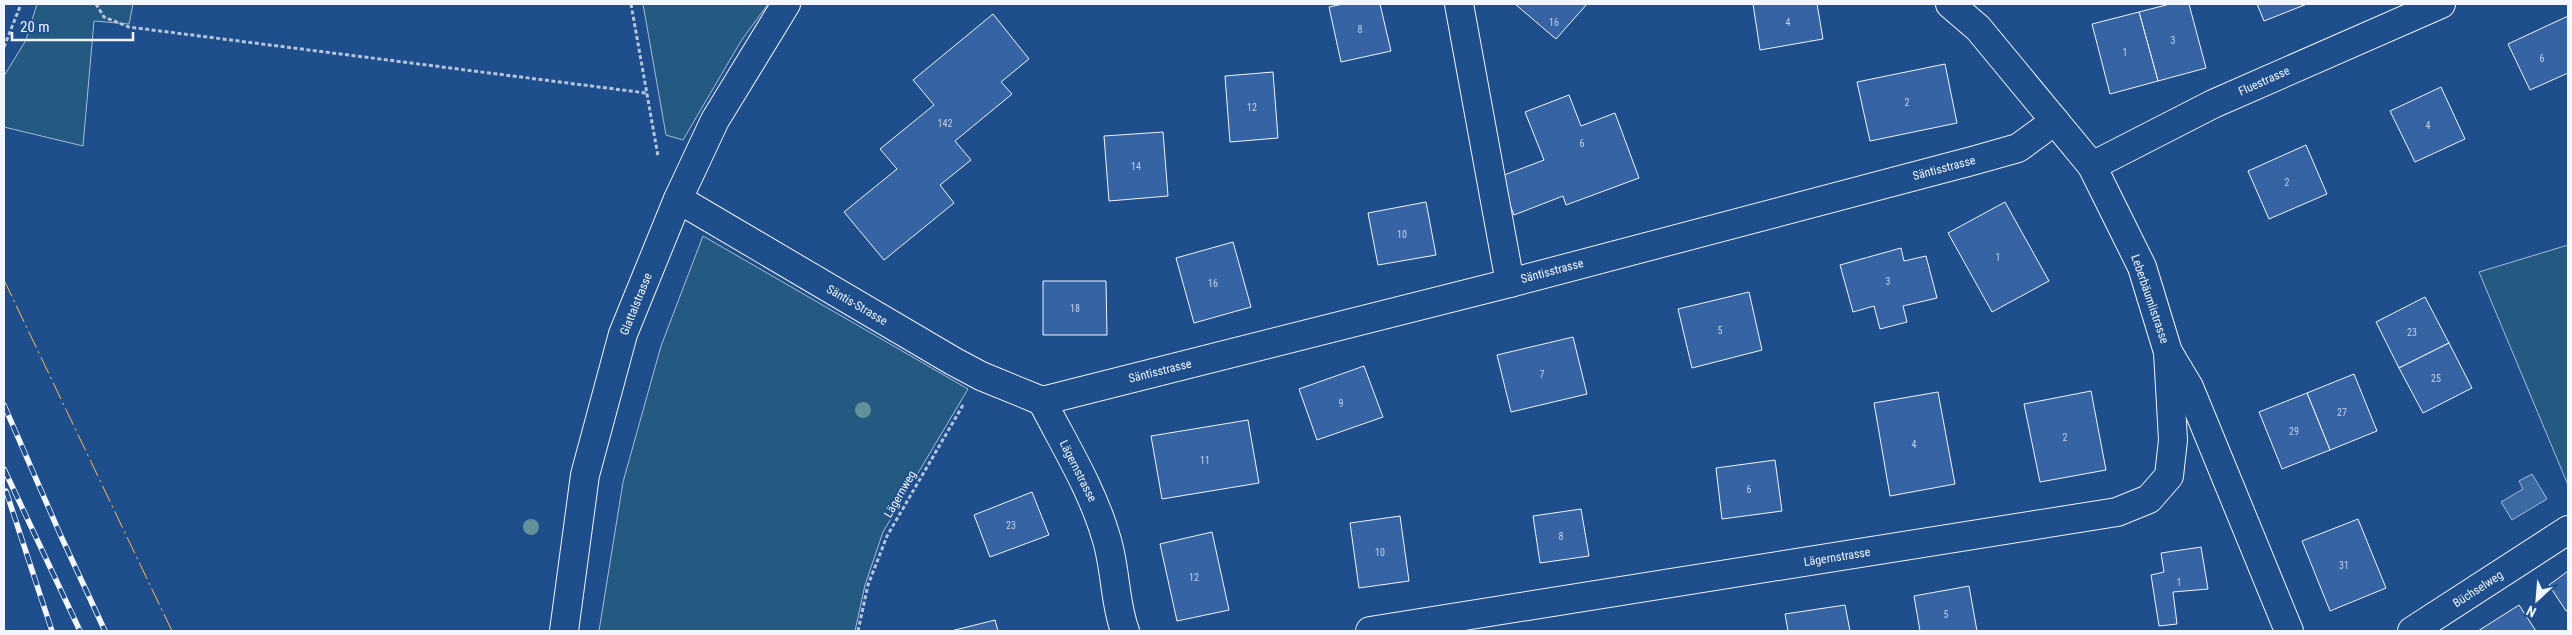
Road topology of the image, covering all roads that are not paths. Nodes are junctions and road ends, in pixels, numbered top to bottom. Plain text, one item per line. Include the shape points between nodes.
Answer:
1 (786, 4) edge
2 (1459, 4) edge
3 (1950, 4) edge
4 (2441, 4) edge
5 (2055, 121) junction
6 (2092, 166) junction
7 (678, 199) junction
8 (1510, 282) junction
9 (2168, 352) junction
10 (1042, 401) junction
11 (2568, 530) edge
12 (564, 631) edge
13 (1126, 631) edge
14 (1370, 631) edge
15 (2289, 631) edge
16 (2412, 631) edge

1 - 7 street, Glattalstrasse via 715,120
2 - 8 street
3 - 5 street, Leberbäumlistrasse via 1978,28
4 - 6 street, Fluestrasse via 2213,104
5 - 6 street, Leberbäumlistrasse
5 - 8 street, Säntisstrasse via 2018,148
6 - 9 street, Leberbäumlistrasse via 2142,267
7 - 10 street, Säntis-Strasse via 981,376
7 - 12 street, Glattalstrasse via 623,334 585,475
8 - 10 street, Säntisstrasse
9 - 14 street, Lägernstrasse via 2173,440 2169,476 2149,499 2117,512
9 - 15 street, Leberbäumlistrasse via 2189,388
10 - 13 street, Lägernstrasse via 1093,497 1107,539
11 - 16 street, Büchselweg

